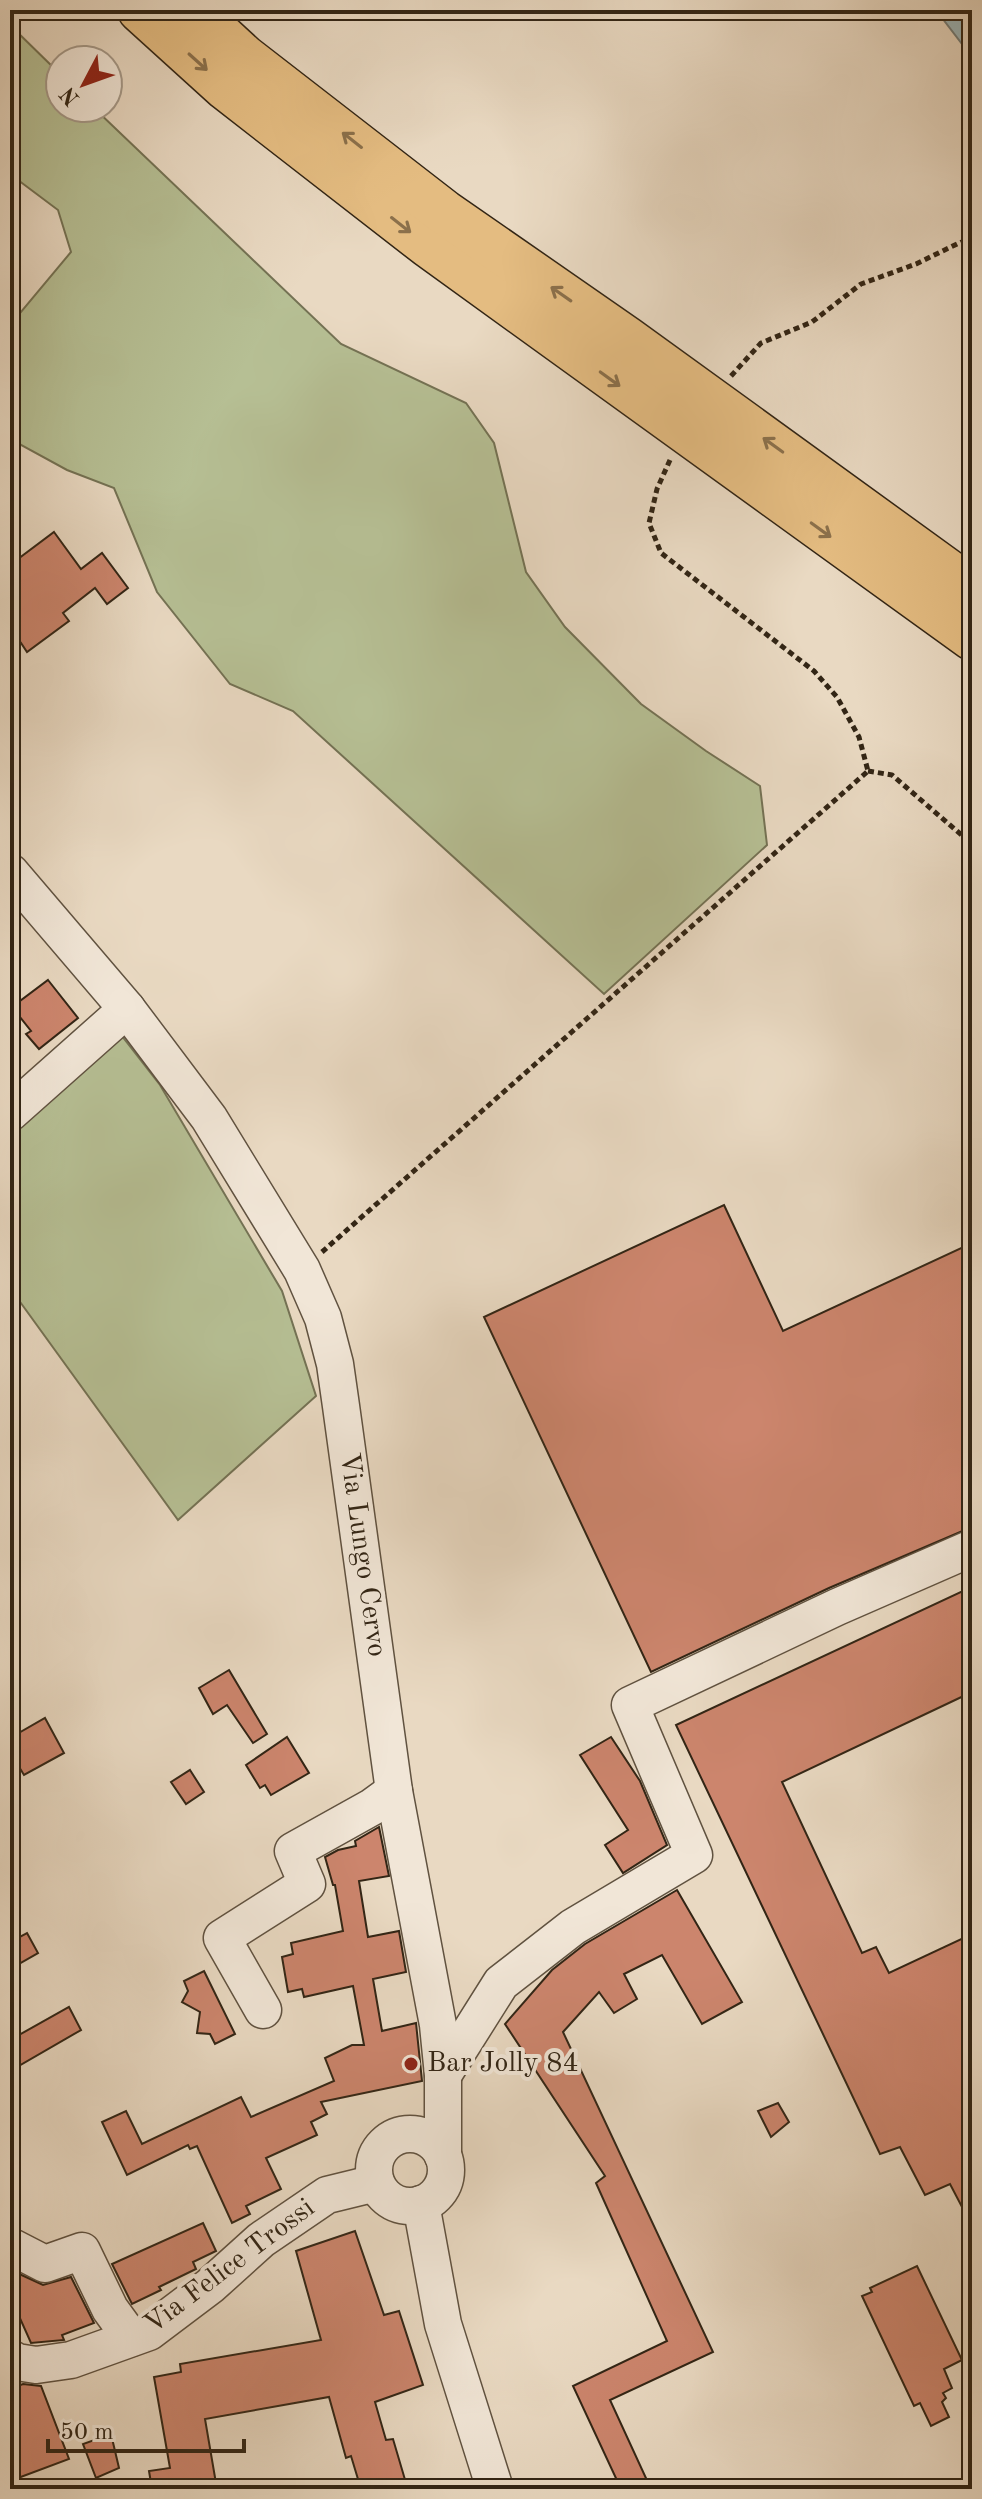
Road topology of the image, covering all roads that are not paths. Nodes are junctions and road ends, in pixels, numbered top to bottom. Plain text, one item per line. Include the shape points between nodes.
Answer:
1 (140, 10) edge
2 (193, 10) edge
3 (972, 589) edge
4 (972, 638) edge
5 (10, 872) edge
6 (127, 1009) junction
7 (10, 1113) edge
8 (972, 1548) edge
9 (394, 1791) junction
10 (263, 2010) dead end
11 (443, 2075) junction
12 (444, 2110) junction
13 (400, 2135) junction
14 (443, 2156) junction
15 (376, 2183) junction
16 (421, 2204) junction
17 (10, 2246) edge
18 (131, 2338) junction
19 (10, 2358) edge
20 (495, 2489) edge

1 -> 4 highway via 226,88 428,245
3 -> 2 highway via 444,212 244,57
5 - 6 street, Via Lungo Cervo
6 - 7 street
6 - 9 street, Via Lungo Cervo via 209,1118 302,1270 323,1318 335,1364
8 - 11 street via 630,1705 694,1855 573,1927 501,1983
9 - 10 street via 293,1851 307,1884 222,1938
9 - 11 street, Via Lungo Cervo
11 - 12 street, Via Lungo Cervo
12 - 13 street
12 - 14 street, Via Lungo Cervo
13 - 14 street via 421,2135
13 - 15 street via 389,2140 375,2159
14 - 16 street via 440,2190
15 - 16 street via 390,2200
15 - 18 street, Via Felice Trossi via 327,2195 261,2240 149,2332
16 - 20 street via 443,2324
17 - 18 street, Via Felice Trossi via 45,2264 82,2251 110,2309
18 - 19 street, Via Felice Trossi via 71,2360 36,2365

